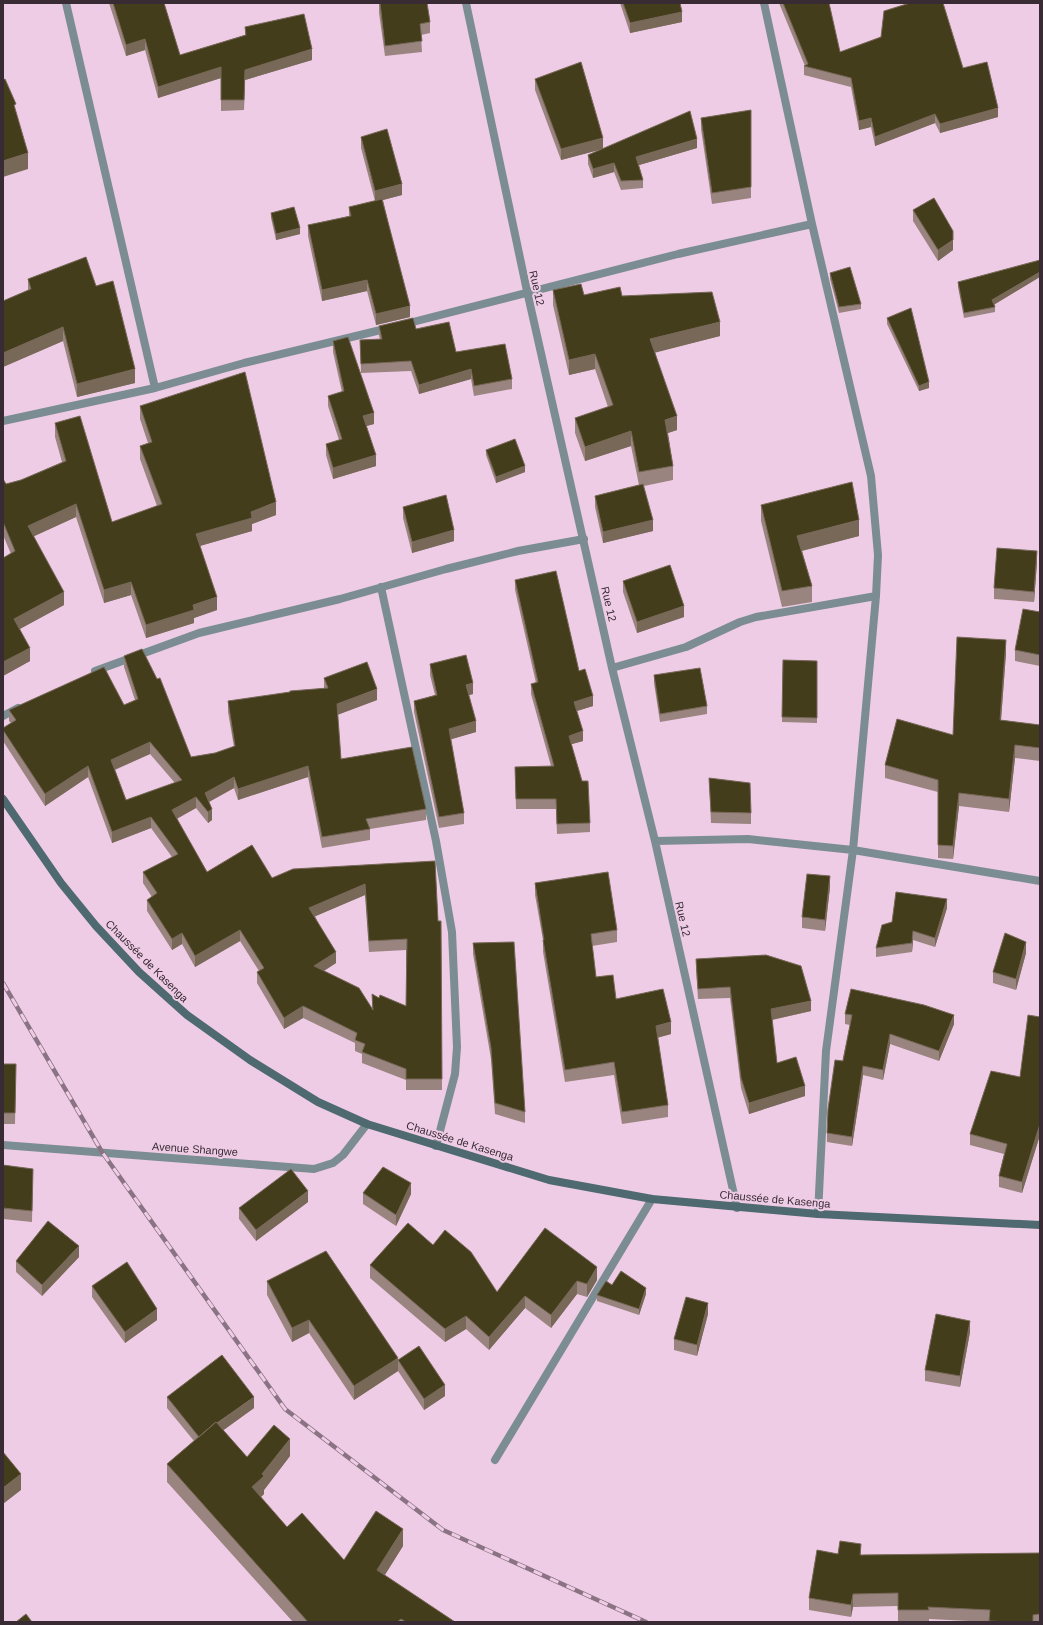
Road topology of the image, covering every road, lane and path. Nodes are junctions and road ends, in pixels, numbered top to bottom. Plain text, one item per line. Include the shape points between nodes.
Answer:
1 (66, 3) edge
2 (466, 3) edge
3 (764, 3) edge
4 (812, 224) junction
5 (527, 291) junction
6 (155, 388) junction
7 (3, 421) edge
8 (584, 539) junction
9 (381, 587) junction
10 (876, 596) junction
11 (612, 668) junction
12 (85, 676) edge
13 (28, 703) edge
14 (3, 716) edge
15 (3, 799) edge
16 (655, 841) junction
17 (853, 850) junction
18 (1040, 881) edge
19 (367, 1124) junction
20 (3, 1145) edge
21 (436, 1146) junction
22 (652, 1199) junction
23 (737, 1208) junction
24 (818, 1214) junction
25 (1040, 1225) edge
26 (495, 1460) dead end

1 - 6 street
2 - 5 street, Rue 12
3 - 4 street
4 - 5 street
4 - 10 street via 871,476 878,555
5 - 6 street
5 - 8 street, Rue 12
6 - 7 street
8 - 9 street via 511,553
8 - 11 street, Rue 12
9 - 12 street via 199,633
9 - 21 street via 436,841 452,932 457,1047 455,1067
10 - 11 street via 756,617 686,647
10 - 17 street
11 - 16 street, Rue 12
13 - 14 street
15 - 19 main road, Chaussée de Kasenga via 61,883 96,926 139,972 187,1015 250,1060 318,1102
16 - 17 street via 748,839
16 - 23 street, Rue 12
17 - 18 street
17 - 24 street via 826,1051
19 - 20 street, Avenue Shangwe via 343,1155 333,1163 314,1169
19 - 21 main road, Chaussée de Kasenga
21 - 22 main road, Chaussée de Kasenga via 549,1180
22 - 23 main road, Chaussée de Kasenga
22 - 26 street
23 - 24 main road, Chaussée de Kasenga
24 - 25 main road, Chaussée de Kasenga

